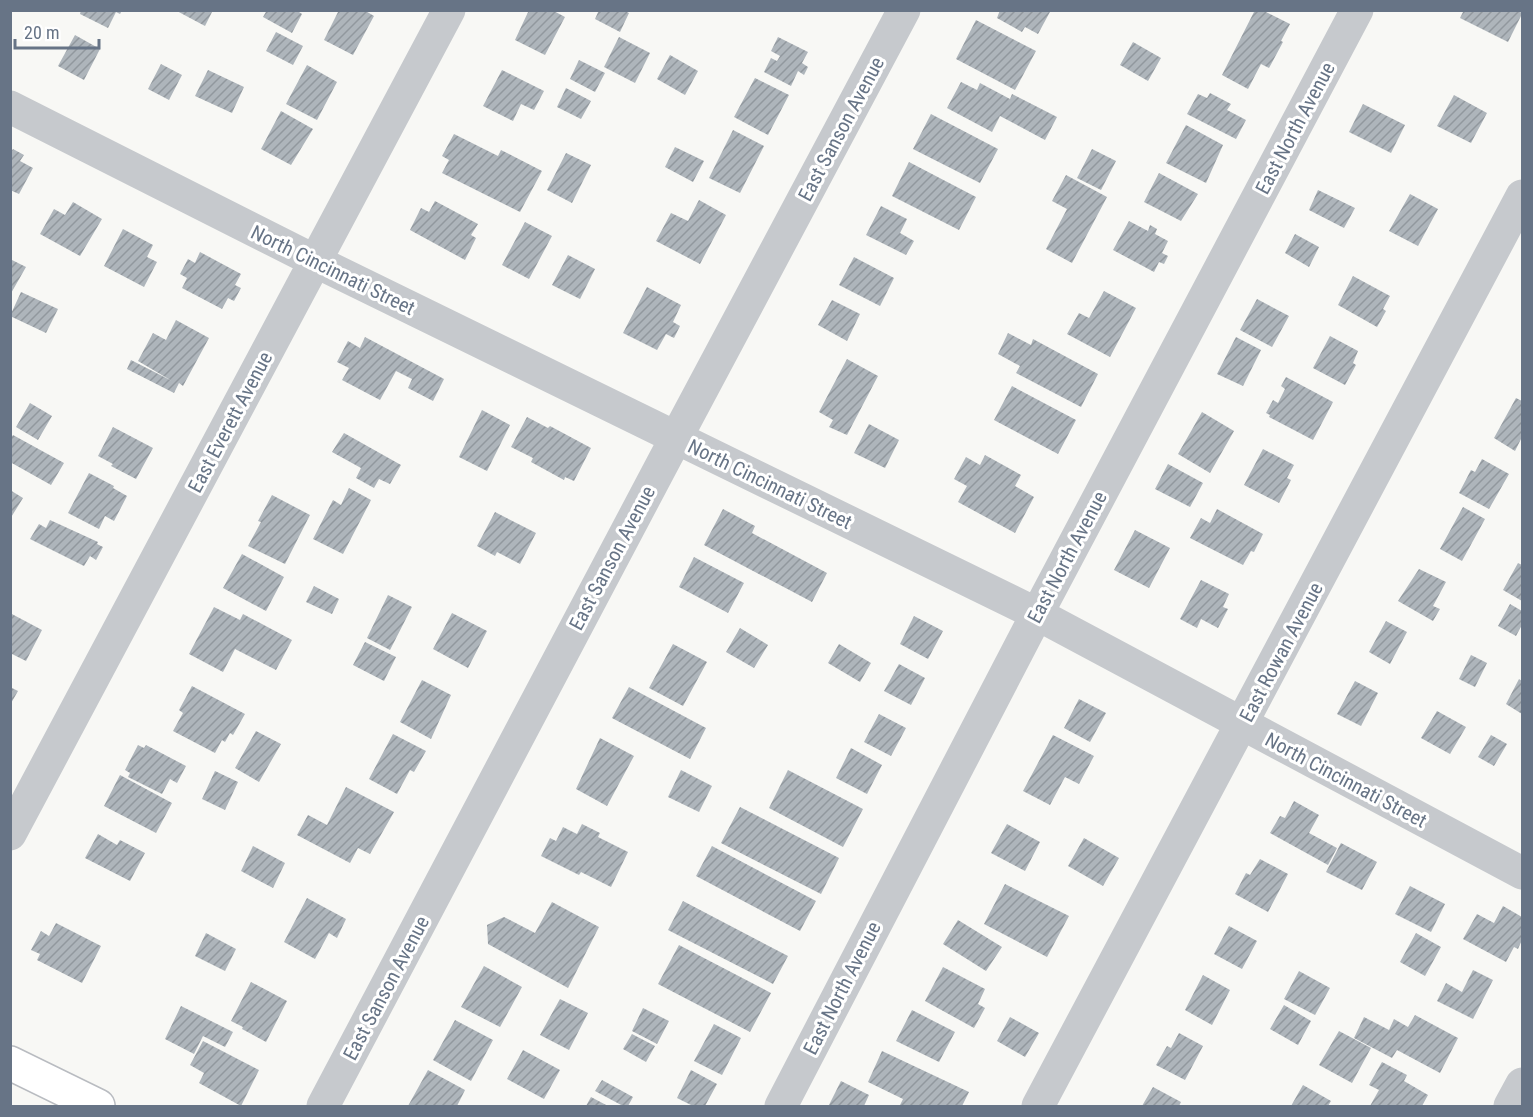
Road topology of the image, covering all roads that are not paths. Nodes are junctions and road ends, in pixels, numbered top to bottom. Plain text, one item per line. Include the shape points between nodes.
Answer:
1 (449, 10) edge
2 (904, 10) edge
3 (1357, 10) edge
4 (10, 107) edge
5 (1522, 196) edge
6 (315, 261) junction
7 (676, 438) junction
8 (1036, 614) junction
9 (1242, 725) junction
10 (10, 834) edge
11 (1522, 873) edge
12 (10, 1063) edge
13 (1522, 1084) edge
14 (98, 1107) edge
15 (323, 1107) edge
16 (781, 1107) edge
17 (1038, 1107) edge
18 (1510, 1107) edge

1 - 6 street, East Everett Avenue
2 - 7 street, East Sanson Avenue
3 - 8 street, East North Avenue
4 - 6 street, North Cincinnati Street
5 - 9 street, East Rowan Avenue
6 - 7 street, North Cincinnati Street
6 - 10 street, East Everett Avenue
7 - 8 street, North Cincinnati Street
7 - 15 street, East Sanson Avenue
8 - 9 street, North Cincinnati Street
8 - 16 street, East North Avenue
9 - 11 street, North Cincinnati Street
9 - 17 street, East Rowan Avenue
12 - 14 main road
13 - 18 street

